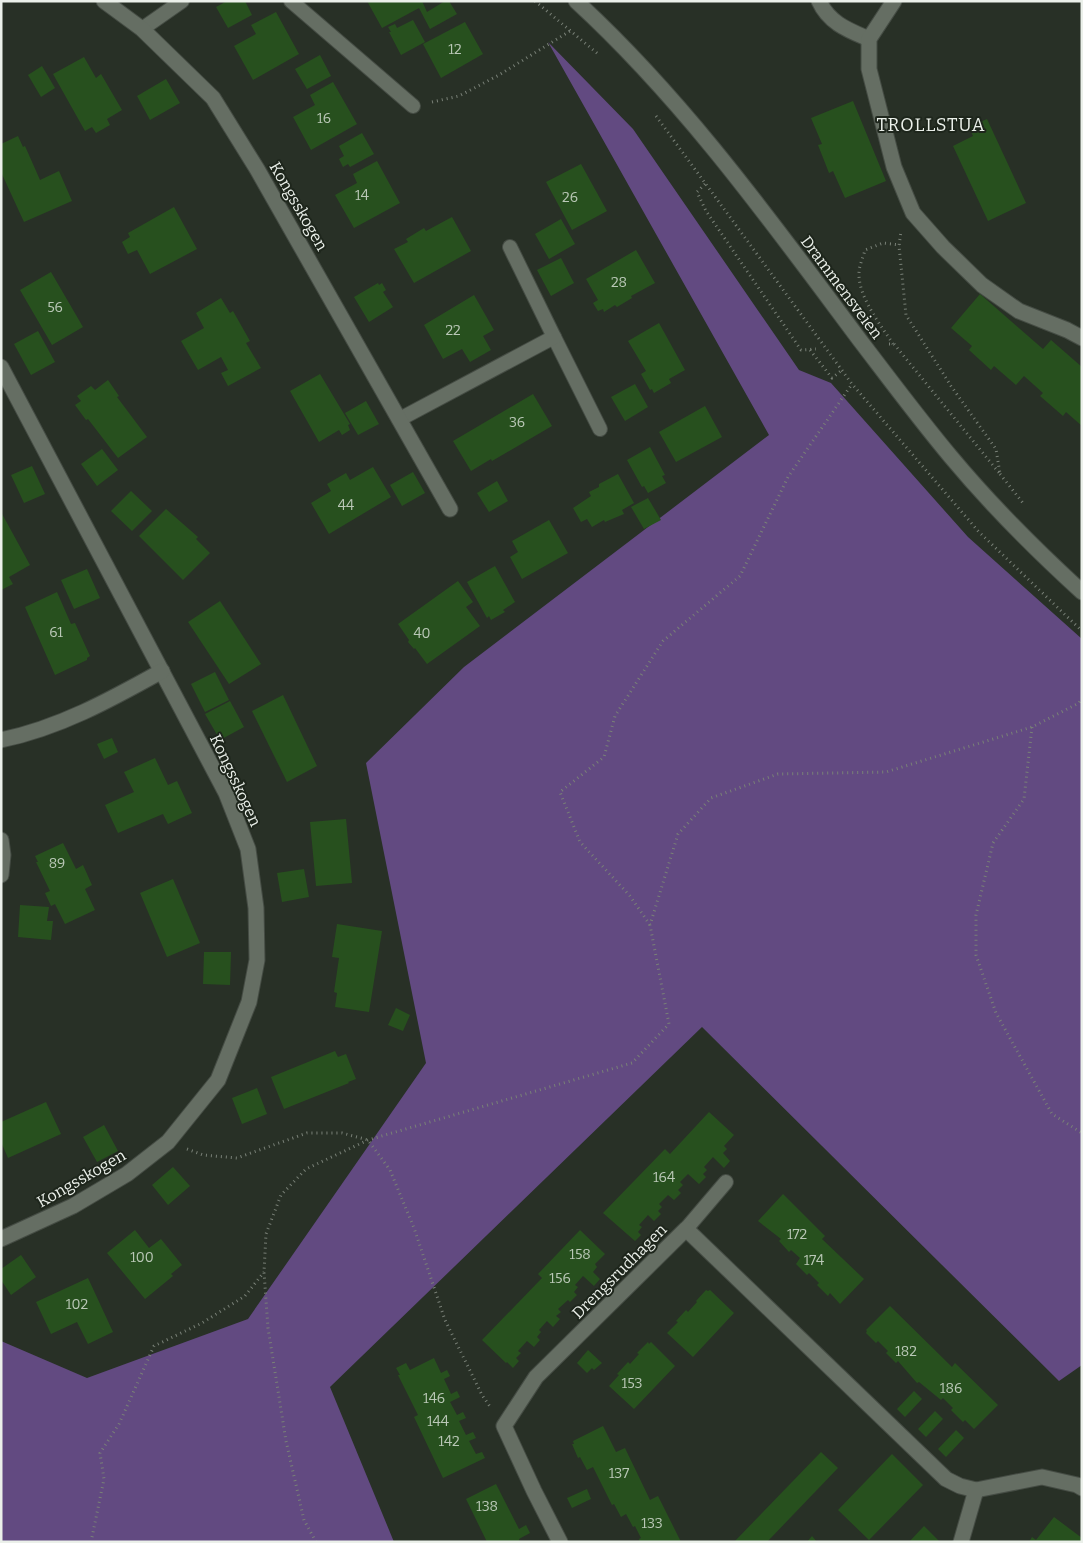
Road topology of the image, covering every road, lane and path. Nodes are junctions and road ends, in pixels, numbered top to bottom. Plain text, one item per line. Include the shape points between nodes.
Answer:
1 (104, 1) edge
2 (182, 1) edge
3 (291, 1) edge
4 (535, 1) edge
5 (576, 1) edge
6 (819, 1) edge
7 (894, 1) edge
8 (142, 29) junction
9 (570, 31) junction
10 (869, 39) junction
11 (600, 55) dead end
12 (413, 106) joint
13 (652, 112) dead end
14 (705, 183) junction
15 (913, 213) junction
16 (900, 245) junction
17 (510, 247) dead end
18 (554, 338) junction
19 (1082, 338) edge
20 (887, 344) dead end
21 (894, 344) junction
22 (816, 349) dead end
23 (810, 350) junction
24 (1, 367) edge
25 (842, 370) junction
26 (852, 384) junction
27 (400, 420) junction
28 (600, 429) dead end
29 (1000, 474) junction
30 (1025, 506) dead end
31 (450, 510) dead end
32 (1082, 592) edge
33 (1082, 631) edge
34 (162, 671) junction
35 (1082, 698) edge
36 (1032, 727) junction
37 (1, 740) edge
38 (1, 840) edge
39 (1, 875) edge
40 (650, 925) junction
41 (1082, 1133) edge
42 (368, 1140) junction
43 (168, 1142) junction
44 (726, 1182) dead end
45 (686, 1229) junction
46 (1, 1239) edge
47 (264, 1272) junction
48 (504, 1426) junction
49 (1082, 1488) edge
50 (976, 1490) junction
51 (91, 1542) edge
52 (316, 1542) edge
53 (560, 1542) edge
54 (961, 1542) edge

1 - 8 street, Kongsskogen
2 - 8 lane
3 - 12 lane
4 - 9 path
5 - 32 street, Drammensveien via 644,68 704,136 951,458 1044,558
6 - 10 street via 825,13 839,24
7 - 10 street
8 - 27 street, Kongsskogen via 213,98
9 - 11 path
9 - 12 path via 459,96
10 - 15 street via 869,69 889,149
13 - 14 path
14 - 23 path via 697,192 706,211 801,350
14 - 25 path
15 - 16 path via 903,222
15 - 19 street via 982,285 1019,311
16 - 21 path via 883,243 866,250 859,272 860,287
16 - 29 path via 906,315 996,449
17 - 18 lane
18 - 27 lane
18 - 28 lane
20 - 21 path
21 - 29 path
22 - 23 path
23 - 25 path via 832,378
24 - 34 street, Kongsskogen
25 - 26 path
26 - 33 path via 978,532
26 - 40 path via 788,477 740,576 663,641 615,716 604,757 560,792 580,842 630,896
27 - 31 street, Kongsskogen
29 - 30 path
34 - 37 street via 66,721
34 - 43 street, Kongsskogen via 230,802 248,849 256,908 257,960 249,1002 218,1080
35 - 36 path via 1079,703
36 - 40 path via 886,772 778,774 711,798 678,834
36 - 41 path via 1024,799 993,843 976,915 976,955 996,1013 1052,1114
38 - 39 street
40 - 42 path via 669,1024 632,1063
42 - 43 path via 342,1133 307,1133 237,1158 203,1155
42 - 47 path via 306,1169 281,1195 266,1234
42 - 48 path via 390,1170 456,1344 482,1395
43 - 46 street, Kongsskogen via 127,1174 73,1206
44 - 45 lane
45 - 48 street, Drengsrudhagen via 536,1377
45 - 50 street, Drengsrudhagen via 946,1479
47 - 51 path via 245,1296 202,1323 154,1346 119,1424 100,1452 104,1479
47 - 52 path via 268,1328 286,1441 304,1520
48 - 53 street
49 - 50 street, Drengsrudhagen via 1042,1477
50 - 54 street

